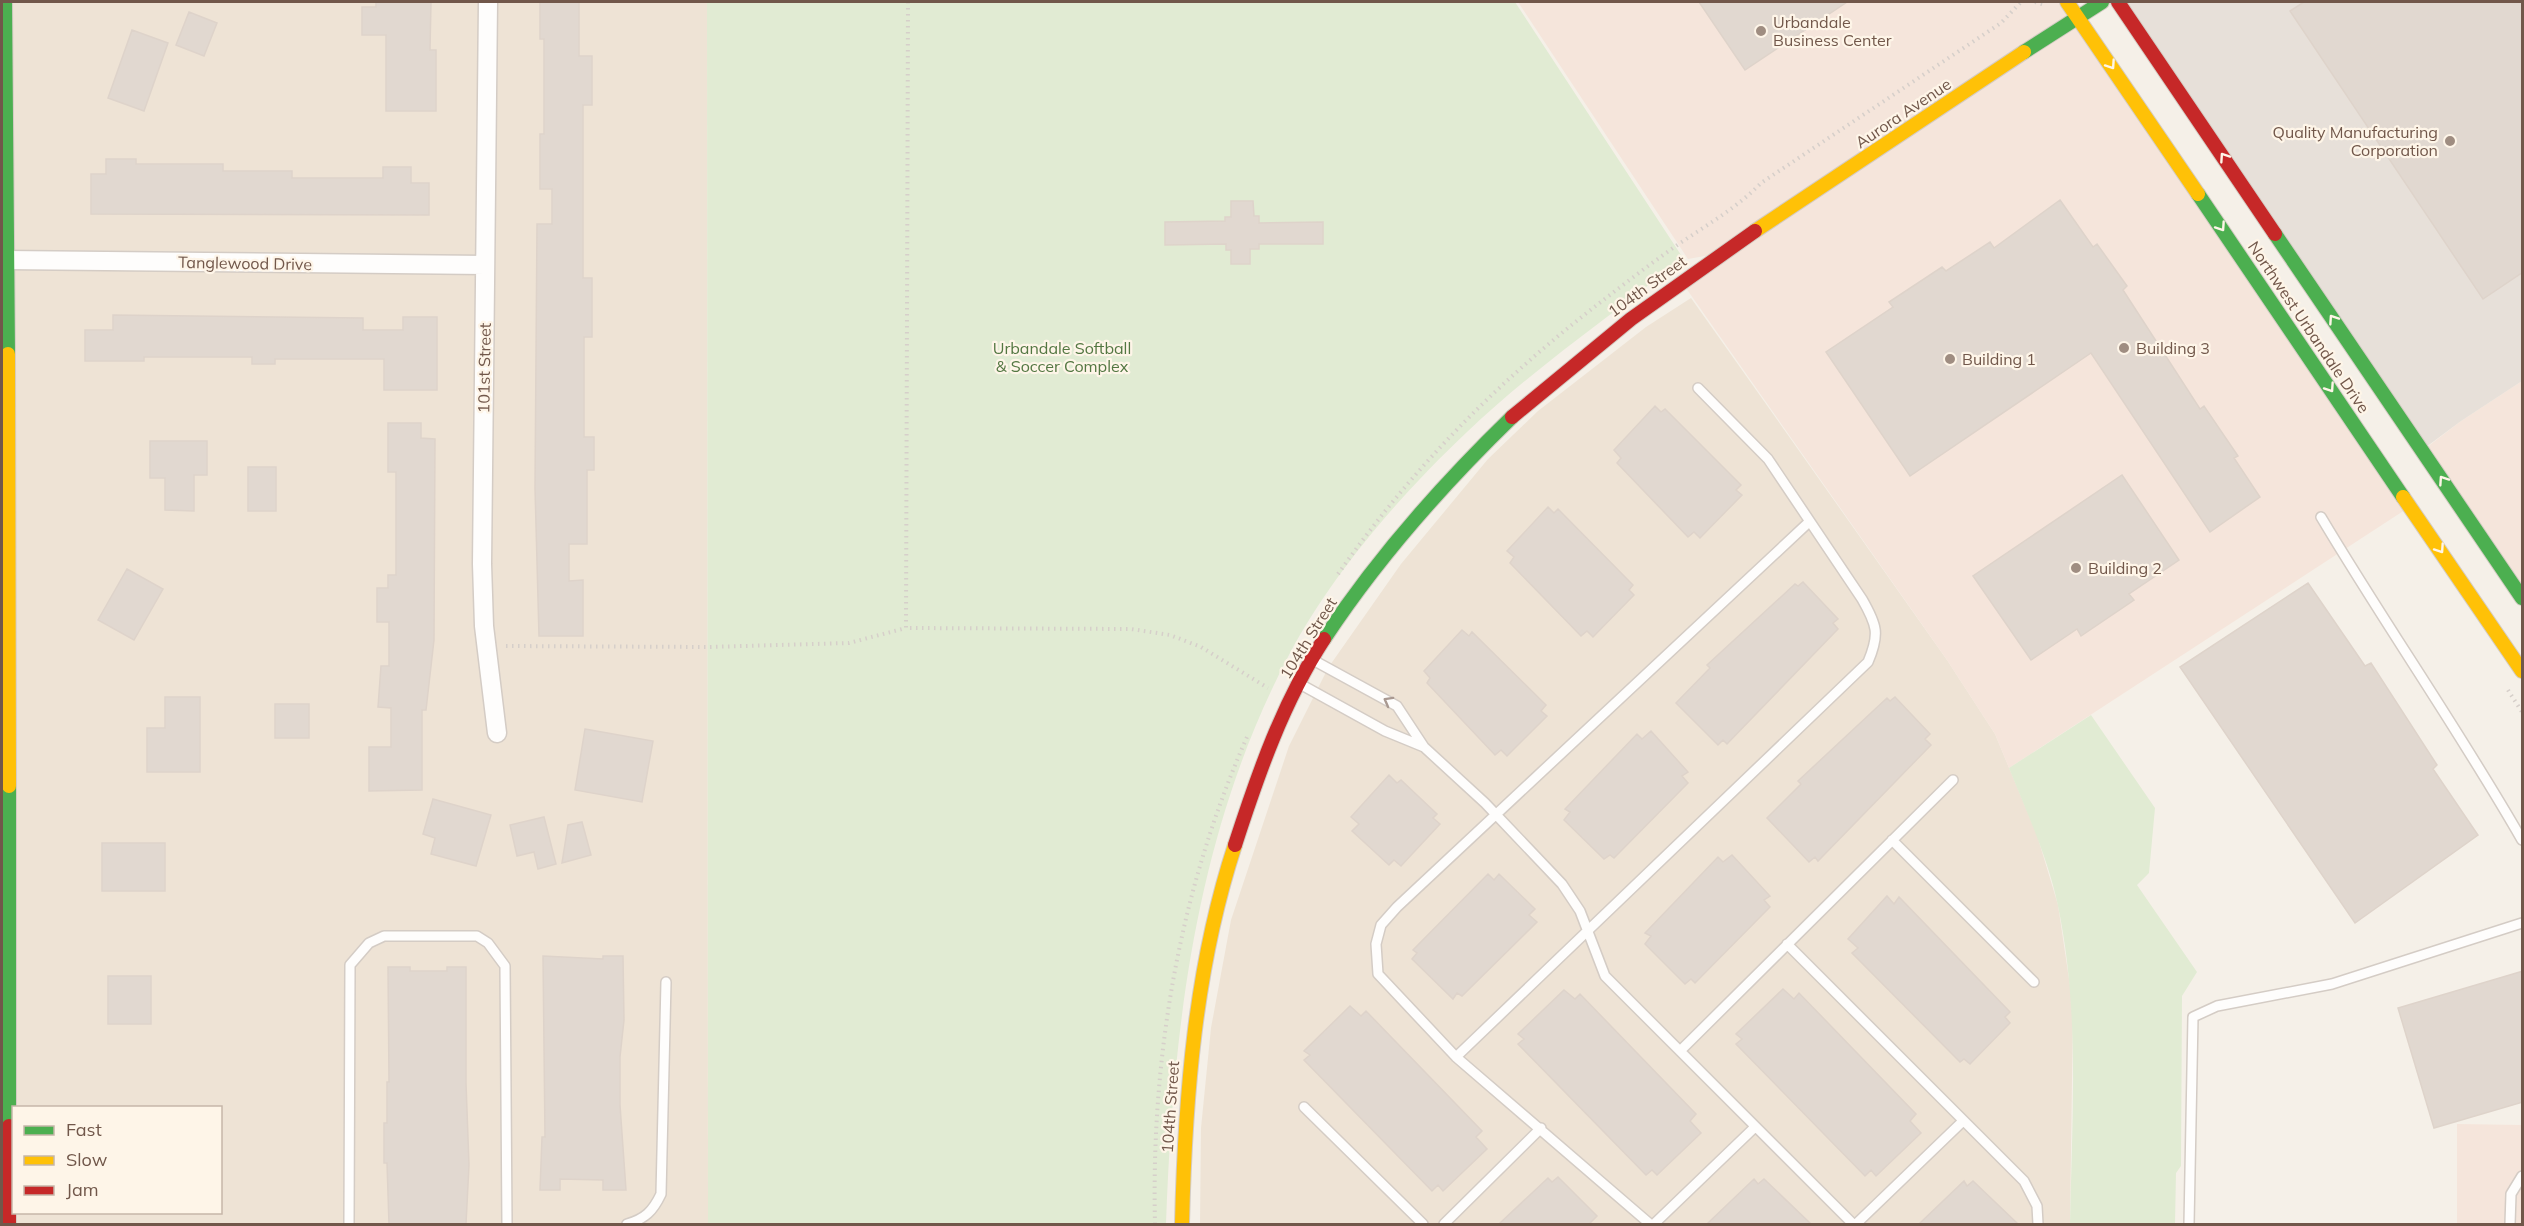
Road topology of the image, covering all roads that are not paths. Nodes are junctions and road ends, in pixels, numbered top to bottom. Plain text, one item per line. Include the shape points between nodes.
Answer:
1 (5, 2) edge
2 (488, 2) edge
3 (2067, 2) edge
4 (2103, 2) edge
5 (2118, 2) edge
6 (2078, 17) junction
7 (3, 69) edge
8 (1723, 253) joint
9 (5, 260) junction
10 (485, 266) junction
11 (1698, 388) dead end
12 (2321, 517) dead end
13 (1809, 522) junction
14 (2523, 598) edge
15 (1311, 659) junction
16 (2523, 670) edge
17 (1298, 682) junction
18 (5, 720) edge
19 (497, 733) dead end
20 (1424, 747) junction
21 (1953, 780) dead end
22 (1497, 816) junction
23 (1892, 840) junction
24 (2523, 840) edge
25 (2523, 923) edge
26 (1587, 933) junction
27 (1787, 944) junction
28 (666, 982) dead end
29 (2034, 982) dead end
30 (1680, 1052) junction
31 (1456, 1057) junction
32 (1304, 1107) dead end
33 (1964, 1121) junction
34 (1755, 1127) junction
35 (1541, 1128) junction
36 (2523, 1176) edge
37 (6, 1219) edge
38 (349, 1224) edge
39 (507, 1224) edge
40 (627, 1224) edge
41 (1182, 1224) edge
42 (1423, 1224) edge
43 (1444, 1224) edge
44 (1652, 1224) edge
45 (1855, 1224) edge
46 (2038, 1224) edge
47 (2189, 1224) edge
48 (2510, 1224) edge

1 - 7 street
2 - 10 street, 101st Street
3 - 6 street, Northwest Urbandale Drive
4 - 6 street, Aurora Avenue
14 -> 5 street, Northwest Urbandale Drive
6 - 8 street, Aurora Avenue
6 -> 16 street, Northwest Urbandale Drive
7 - 9 street
8 - 15 street, 104th Street via 1587,350 1485,440 1434,493 1381,558
9 - 10 street, Tanglewood Drive
9 - 18 street via 9,409
10 - 19 street, 101st Street via 482,564
11 - 13 lane via 1768,459
12 - 24 lane
13 - 22 lane
13 - 26 lane via 1873,619 1876,641 1868,662
15 - 17 street, 104th Street
20 -> 15 lane via 1397,706
17 - 20 lane via 1385,731
17 - 41 street, 104th Street via 1245,810 1208,946 1188,1067
18 - 37 street
20 - 22 lane
21 - 23 lane
22 - 26 lane via 1562,884 1580,911
22 - 31 lane via 1397,907 1381,925 1376,944 1378,974
23 - 27 lane
23 - 29 lane
25 - 47 lane via 2332,984 2217,1006 2193,1017
26 - 30 lane via 1605,976
26 - 31 lane
27 - 30 lane
27 - 33 lane
28 - 40 lane via 661,1194 647,1216
30 - 34 lane
31 - 35 lane
32 - 42 lane
33 - 45 lane
33 - 46 lane via 2024,1181 2037,1206
34 - 44 lane
34 - 45 lane
35 - 43 lane
35 - 44 lane
36 - 48 lane via 2511,1194
38 - 39 lane via 350,964 369,943 384,936 477,936 488,943 505,966

